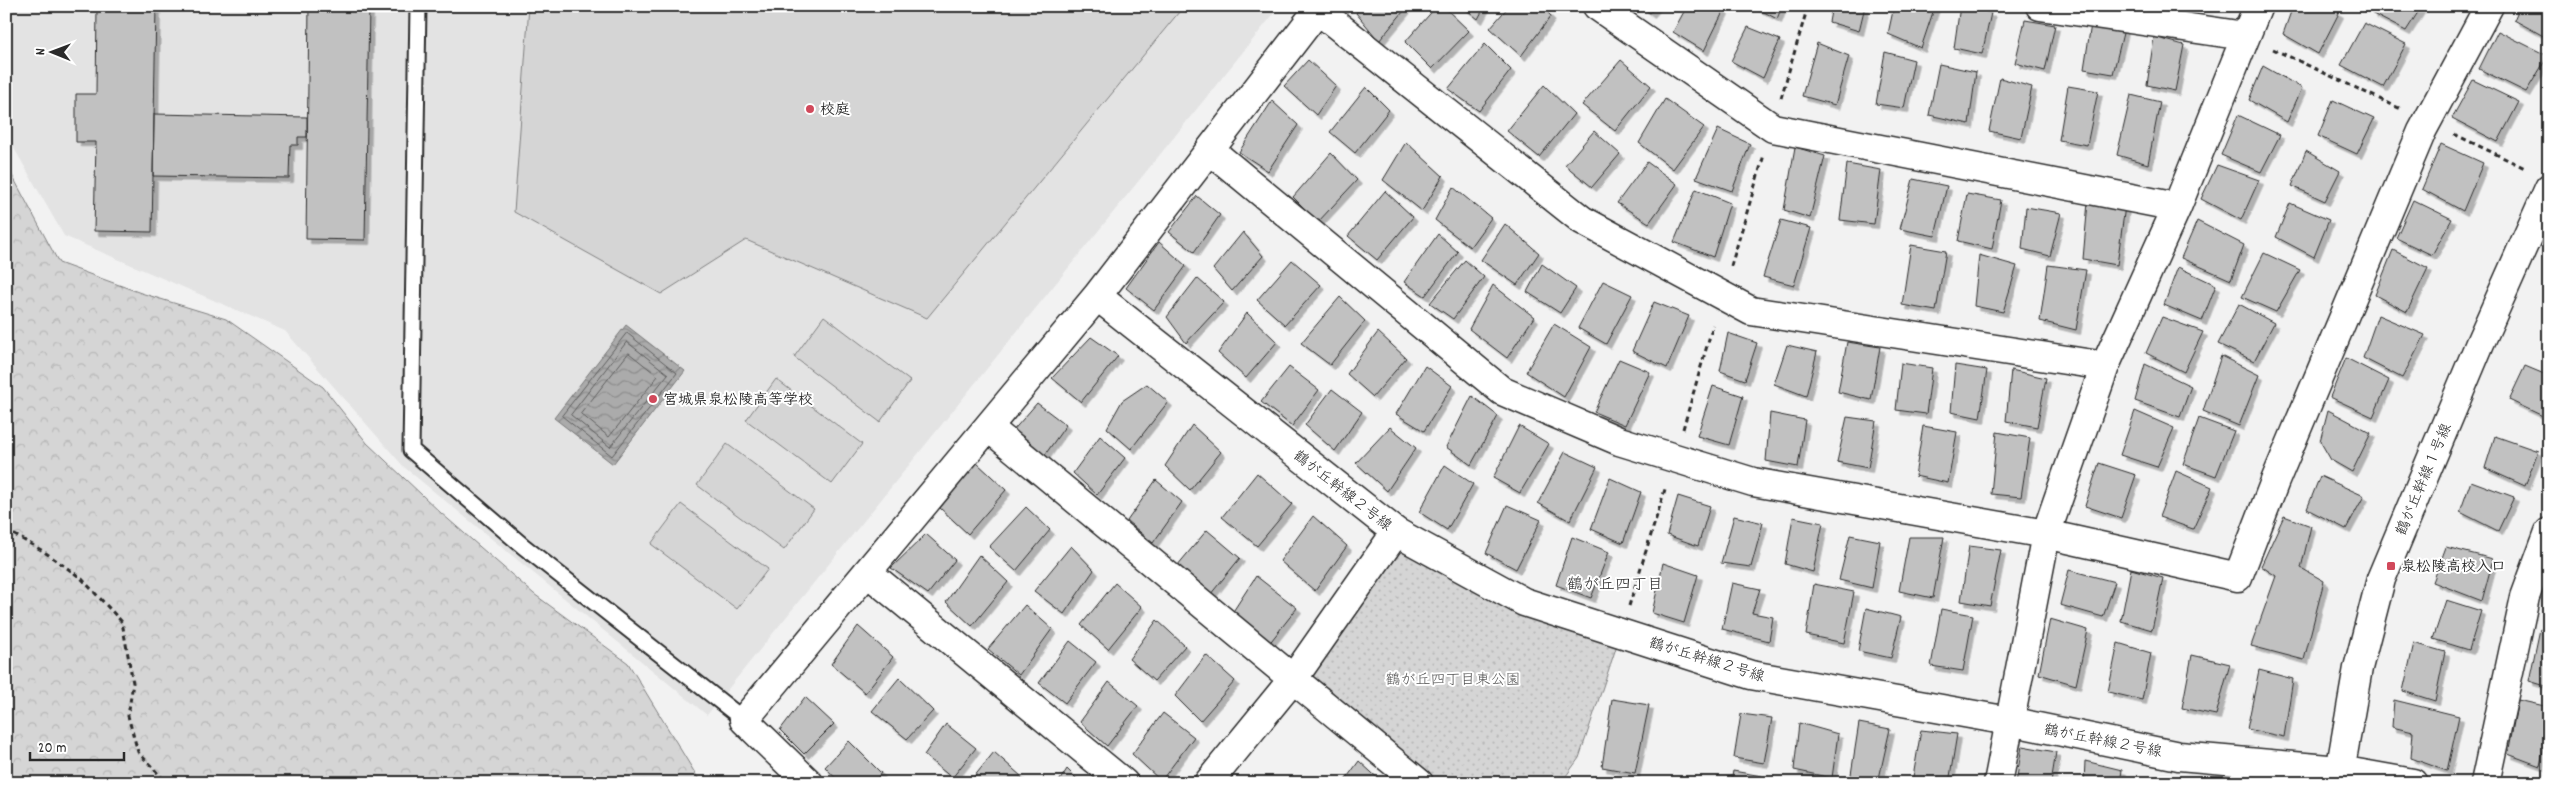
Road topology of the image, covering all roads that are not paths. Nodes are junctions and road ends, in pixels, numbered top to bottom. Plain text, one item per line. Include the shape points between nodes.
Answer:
1 (418, 6) edge
2 (1597, 6) edge
3 (2040, 6) edge
4 (2258, 6) edge
5 (2490, 6) edge
6 (1320, 8) edge
7 (2245, 36) junction
8 (1210, 150) junction
9 (2540, 179) edge
10 (2177, 207) junction
11 (1097, 296) junction
12 (2105, 366) junction
13 (988, 427) junction
14 (1396, 532) junction
15 (2549, 532) edge
16 (2046, 534) junction
17 (867, 572) junction
18 (2537, 599) edge
19 (1293, 680) junction
20 (744, 720) junction
21 (2009, 721) junction
22 (2339, 776) edge
23 (809, 783) edge
24 (1124, 783) edge
25 (1208, 783) edge
26 (1419, 783) edge
27 (1998, 783) edge
28 (2414, 783) edge
29 (2484, 783) edge

1 - 20 lane via 411,450 523,546
2 - 10 street via 1772,128
3 - 7 street
4 - 7 street
5 - 16 street via 2427,121 2282,463 2238,577
6 - 8 street
6 - 12 street via 1582,220 1751,311
7 - 10 street
8 - 11 street
8 - 16 street via 1502,391 1619,441 1754,482
9 - 22 street, 鶴が丘幹線１号線 via 2480,343 2381,579 2358,668
10 - 12 street
11 - 13 street
11 - 14 street, 鶴が丘幹線２号線
12 - 16 street
13 - 17 street
13 - 19 street
14 - 19 street
14 - 21 street, 鶴が丘幹線２号線 via 1524,602 1751,675
15 - 18 street
16 - 21 street
17 - 20 street
17 - 24 street
18 - 29 street
19 - 25 street
19 - 26 street
20 - 23 street
21 - 22 street, 鶴が丘幹線２号線 via 2179,756
21 - 27 street
22 - 28 street, 鶴が丘幹線２号線

